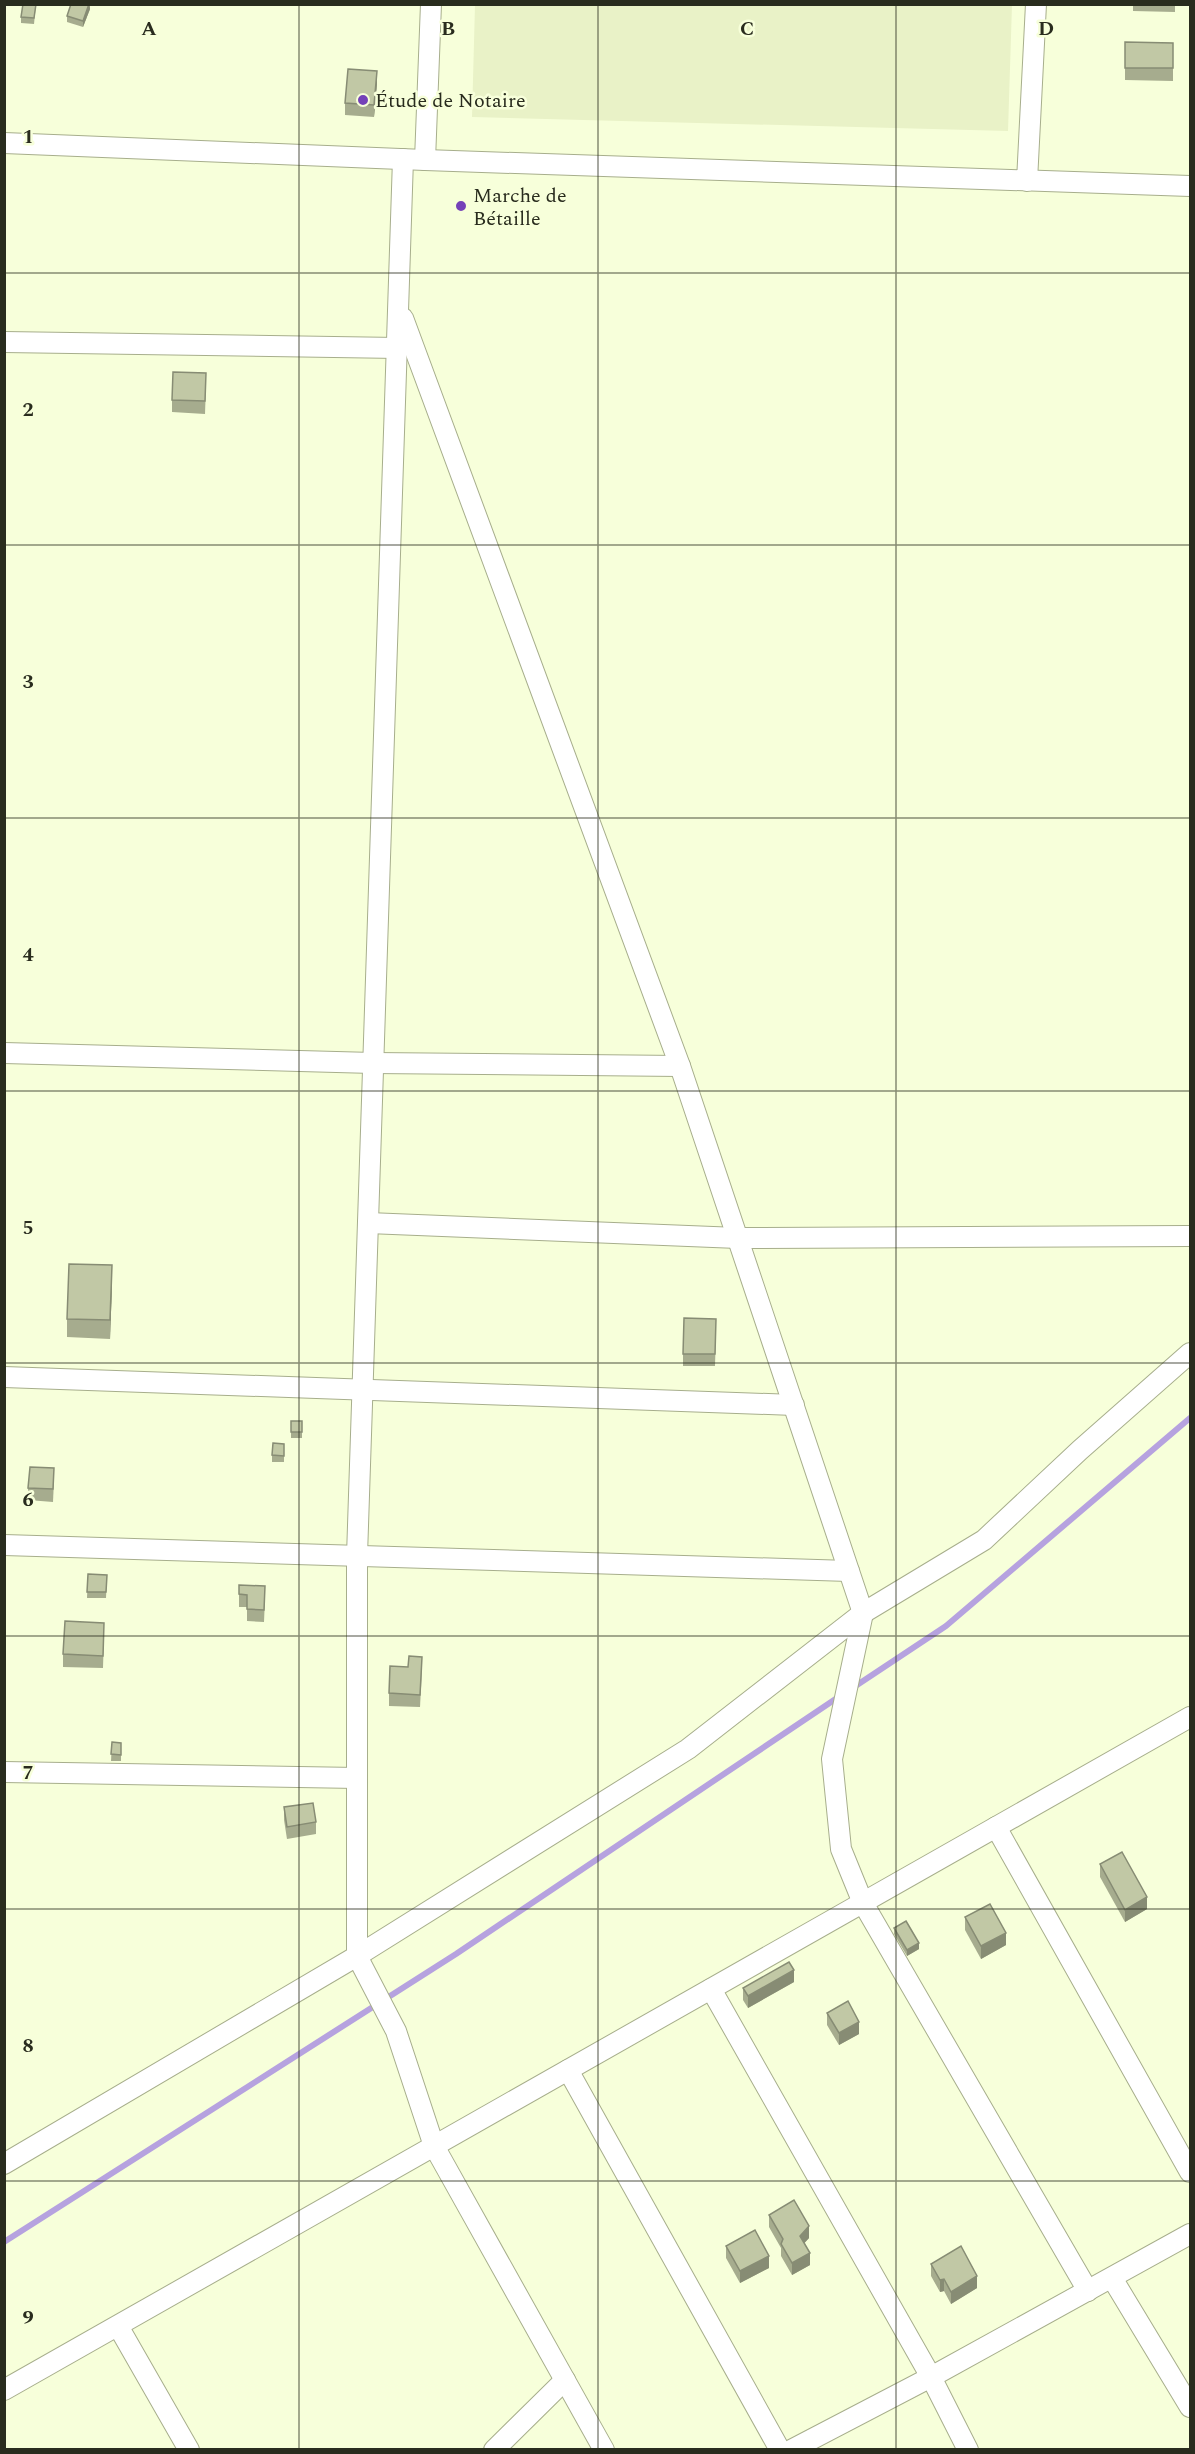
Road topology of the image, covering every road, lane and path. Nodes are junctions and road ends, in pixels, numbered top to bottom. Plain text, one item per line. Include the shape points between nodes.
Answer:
1 (431, 4) edge
2 (1036, 4) edge
3 (4, 143) edge
4 (402, 159) junction
5 (425, 160) junction
6 (1027, 181) junction
7 (1191, 186) edge
8 (398, 305) junction
9 (4, 342) edge
10 (398, 348) junction
11 (4, 1053) edge
12 (374, 1063) junction
13 (680, 1066) junction
14 (368, 1223) junction
15 (1191, 1236) edge
16 (738, 1238) junction
17 (1191, 1353) edge
18 (4, 1377) edge
19 (362, 1390) junction
20 (794, 1405) junction
21 (4, 1545) edge
22 (357, 1556) junction
23 (849, 1571) junction
24 (863, 1613) junction
25 (1191, 1717) edge
26 (4, 1773) edge
27 (357, 1778) junction
28 (996, 1827) junction
29 (863, 1903) junction
30 (357, 1956) junction
31 (711, 1989) junction
32 (568, 2070) junction
33 (434, 2146) junction
34 (4, 2164) edge
35 (1191, 2172) edge
36 (1191, 2234) edge
37 (1112, 2278) junction
38 (1088, 2291) junction
39 (117, 2326) junction
40 (932, 2377) junction
41 (565, 2380) junction
42 (4, 2390) edge
43 (1191, 2407) edge
44 (189, 2450) edge
45 (494, 2450) edge
46 (604, 2450) edge
47 (780, 2450) edge
48 (791, 2450) edge
49 (968, 2450) edge

1 - 5 street
2 - 6 street
3 - 4 street
4 - 5 street
4 - 8 street
5 - 6 street
6 - 7 street
8 - 10 street
8 - 13 street
9 - 10 street
10 - 12 street
11 - 12 street
12 - 13 street
12 - 14 street
13 - 16 street
14 - 16 street
14 - 19 street
15 - 16 street
16 - 20 street
17 - 24 street via 984,1540
18 - 19 street
19 - 20 street
19 - 22 street
20 - 23 street
21 - 22 street
22 - 23 street
22 - 27 street
23 - 24 street
24 - 29 street via 832,1759 842,1849
24 - 30 street via 687,1749
25 - 28 street
26 - 27 street
27 - 30 street
28 - 29 street
28 - 35 street
29 - 31 street
29 - 38 street
30 - 33 street via 396,2031
30 - 34 street
31 - 32 street
31 - 40 street
32 - 33 street
32 - 47 street
33 - 39 street
33 - 41 street
36 - 37 street
37 - 38 street
37 - 43 street
38 - 40 street
39 - 42 street
39 - 44 street
40 - 48 street
40 - 49 street
41 - 45 street
41 - 46 street

